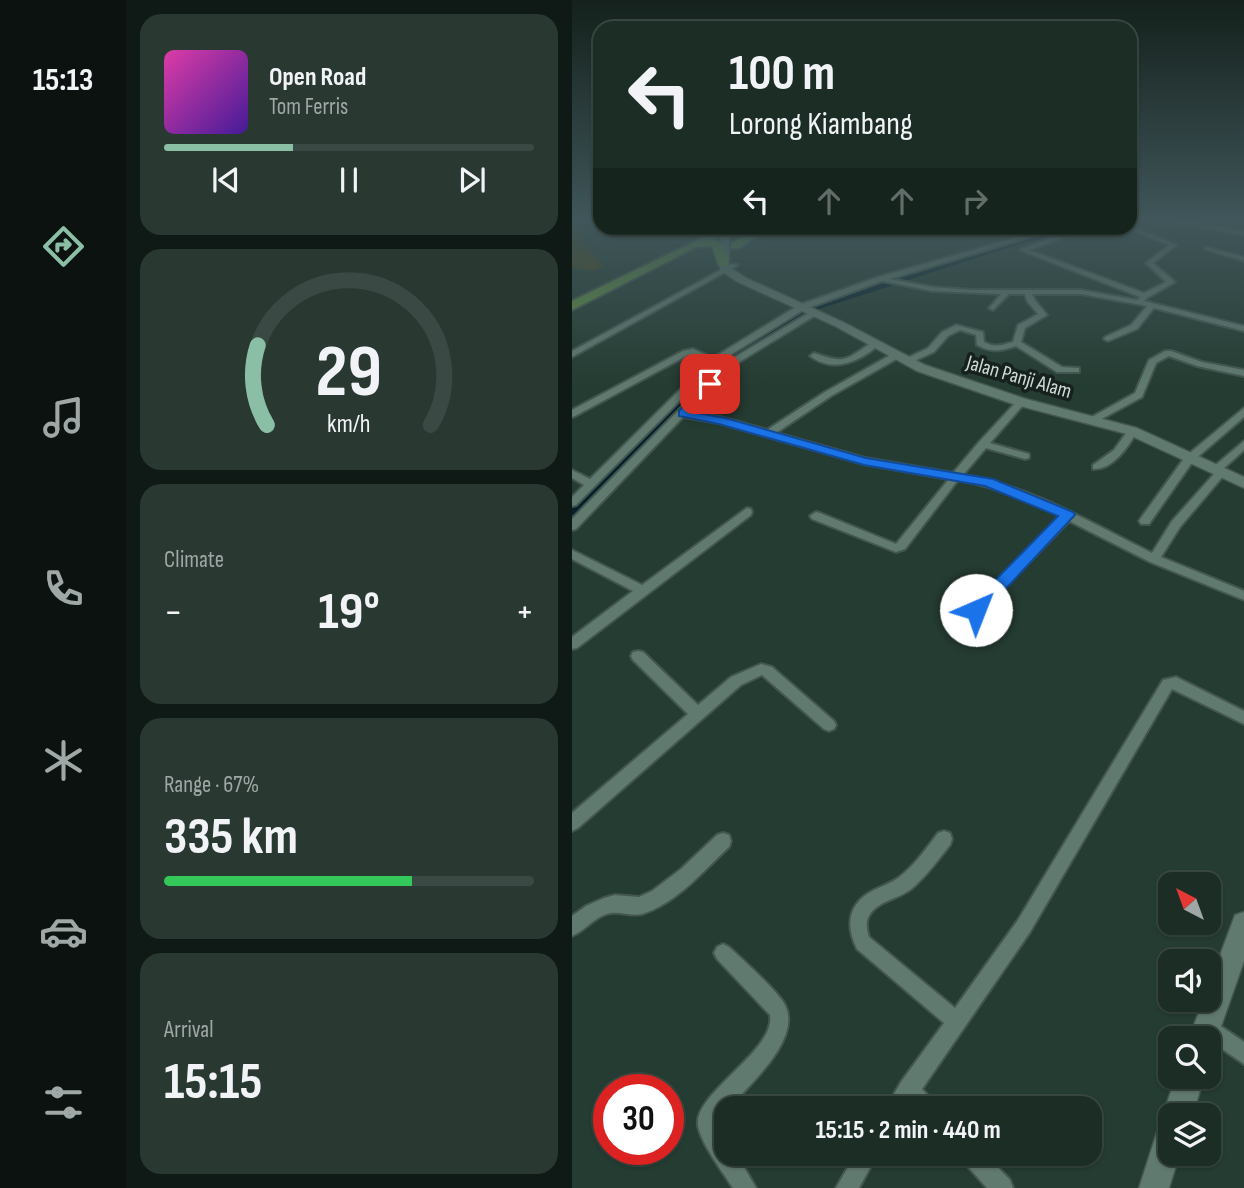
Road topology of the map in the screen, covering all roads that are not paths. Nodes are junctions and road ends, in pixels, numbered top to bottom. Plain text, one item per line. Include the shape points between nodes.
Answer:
1 (618, 276) edge
2 (630, 276) edge
3 (709, 276) edge
4 (738, 276) edge
5 (890, 276) edge
6 (1087, 276) edge
7 (1165, 276) edge
8 (881, 279) junction
9 (1027, 291) junction
10 (1005, 293) junction
11 (1142, 299) junction
12 (572, 300) edge
13 (1152, 305) junction
14 (572, 306) edge
15 (802, 307) junction
16 (993, 308) dead end
17 (815, 313) junction
18 (1244, 329) edge
19 (1108, 339) dead end
20 (876, 343) junction
21 (1017, 343) junction
22 (572, 354) edge
23 (814, 356) dead end
24 (902, 358) junction
25 (714, 361) junction
26 (1076, 370) dead end
27 (1244, 373) edge
28 (1021, 402) junction
29 (682, 405) junction
30 (1244, 411) edge
31 (572, 414) edge
32 (1093, 420) junction
33 (1132, 431) junction
34 (768, 434) junction
35 (982, 444) junction
36 (1244, 444) edge
37 (1025, 456) dead end
38 (1189, 459) junction
39 (1097, 467) dead end
40 (1217, 472) junction
41 (572, 473) edge
42 (956, 476) junction
43 (1244, 483) edge
44 (590, 484) junction
45 (572, 503) edge
46 (747, 512) dead end
47 (1068, 515) junction
48 (816, 516) dead end
49 (1145, 521) dead end
50 (572, 526) edge
51 (572, 554) edge
52 (1154, 559) junction
53 (641, 590) junction
54 (1244, 596) edge
55 (976, 610) dead end
56 (572, 644) edge
57 (638, 656) dead end
58 (697, 713) junction
59 (1244, 718) edge
60 (829, 725) dead end
61 (572, 823) edge
62 (944, 839) dead end
63 (723, 841) dead end
64 (1244, 924) edge
65 (572, 926) edge
66 (722, 953) dead end
67 (956, 1021) junction
68 (1207, 1026) edge
69 (1221, 1041) edge
70 (1244, 1054) edge
71 (908, 1089) junction
72 (904, 1096) edge
73 (915, 1096) edge
74 (860, 1166) edge
75 (981, 1166) edge
76 (1161, 1166) edge
77 (745, 1188) edge
78 (847, 1188) edge
79 (1002, 1188) edge
80 (1154, 1188) edge

1 - 12 highway
2 - 14 highway
3 - 22 street
4 - 15 main road, Jalan Panji Alam
5 - 8 street
6 - 11 street
7 - 11 street via 1171,282
8 - 10 street via 932,289
8 - 15 street
9 - 10 street
9 - 11 street
9 - 21 street via 1043,315 1021,327
10 - 16 street
11 - 13 street
13 - 18 street
13 - 19 street via 1134,327
15 - 17 main road, Jalan Panji Alam
15 - 25 street
17 - 20 main road, Jalan Panji Alam
17 - 29 street via 728,365
20 - 23 street via 840,364 829,365
20 - 24 main road, Jalan Panji Alam
21 - 24 street via 991,349 980,343 980,334 959,327 946,333 931,350
21 - 26 street via 1060,370
24 - 28 main road, Jalan Panji Alam via 943,377
24 - 34 street via 828,394
25 - 29 street
25 - 31 street via 686,353
27 - 32 street via 1168,353 1152,362 1139,396
28 - 32 main road, Jalan Panji Alam
28 - 35 street
29 - 34 street
29 - 44 street
29 - 50 street
30 - 38 street
32 - 33 main road, Jalan Panji Alam
33 - 38 main road, Jalan Panji Alam
33 - 39 street via 1125,445
34 - 42 street via 864,461
35 - 37 street
35 - 42 street
36 - 40 street
38 - 40 main road, Jalan Panji Alam
38 - 49 street
40 - 43 main road, Jalan Panji Alam
40 - 52 street
41 - 44 street
42 - 47 street via 1020,493
42 - 48 street via 896,548
44 - 45 street
46 - 53 street
47 - 52 street
47 - 55 street
51 - 53 street
52 - 54 street
53 - 56 street
57 - 58 street
58 - 60 street via 736,681 761,669
58 - 61 street
59 - 67 street via 1176,682 1168,684 1024,926
62 - 67 street via 898,889 867,905 857,918 857,932 863,943
63 - 65 street via 646,904 632,908 613,904
64 - 68 main road
66 - 77 street via 780,1017 768,1046 709,1116 711,1132
67 - 71 street
69 - 70 street
71 - 72 street
71 - 73 street
74 - 78 street
75 - 79 street
76 - 80 main road

